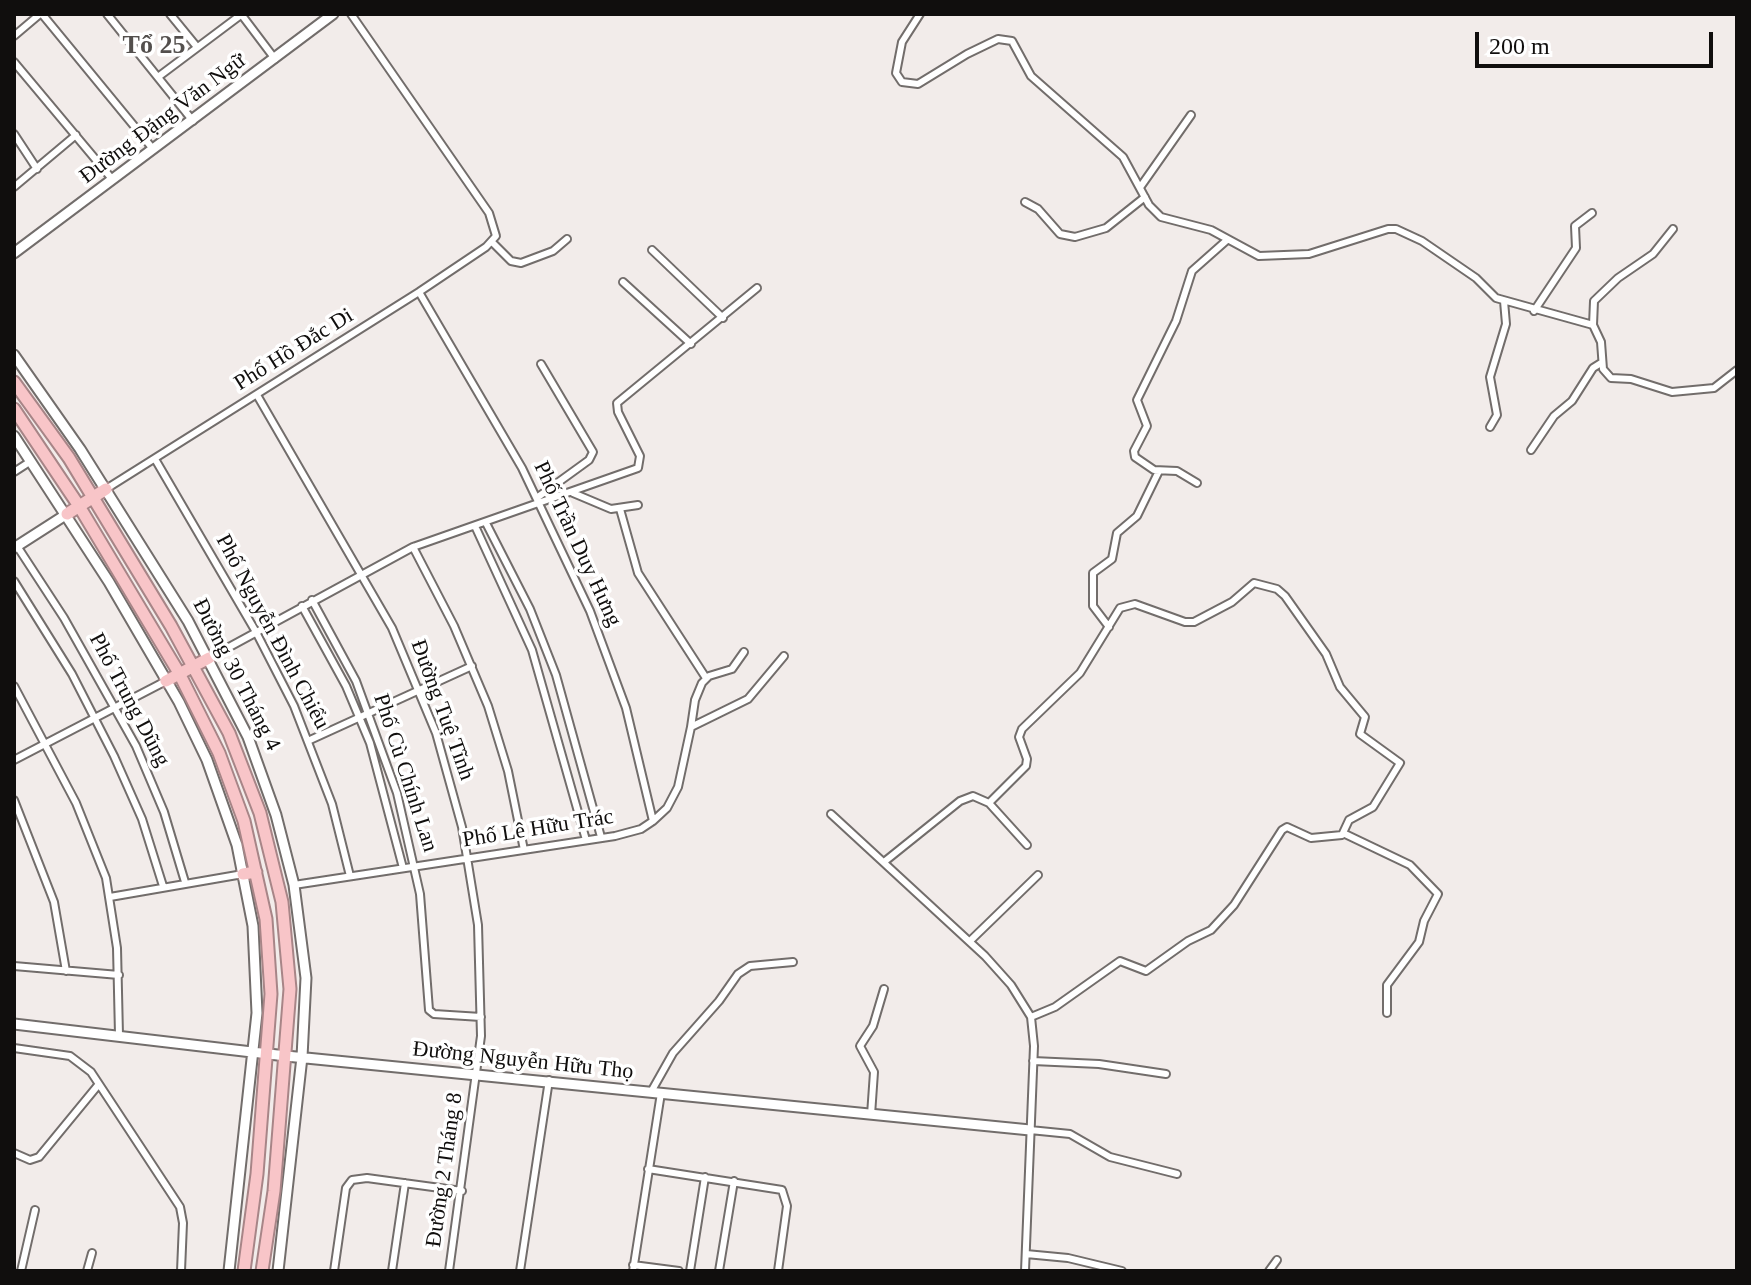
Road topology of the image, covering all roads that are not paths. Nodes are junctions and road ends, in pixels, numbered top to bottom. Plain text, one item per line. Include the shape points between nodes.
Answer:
1 (41, 14) edge
2 (170, 14) edge
3 (242, 14) edge
4 (333, 14) edge
5 (351, 14) edge
6 (920, 14) edge
7 (111, 15) edge
8 (14, 36) edge
9 (197, 47) junction
10 (275, 59) junction
11 (14, 62) edge
12 (158, 77) junction
13 (1191, 115) dead end
14 (193, 121) junction
15 (14, 134) edge
16 (76, 135) junction
17 (153, 149) junction
18 (37, 169) junction
19 (112, 179) junction
20 (1141, 186) junction
21 (14, 187) edge
22 (1145, 197) junction
23 (1025, 202) dead end
24 (1592, 213) dead end
25 (1673, 229) dead end
26 (494, 239) junction
27 (567, 239) dead end
28 (1227, 240) junction
29 (652, 250) dead end
30 (14, 253) edge
31 (623, 282) dead end
32 (757, 288) dead end
33 (419, 292) junction
34 (1504, 301) junction
35 (1534, 311) junction
36 (723, 318) junction
37 (1593, 325) junction
38 (691, 344) junction
39 (14, 355) edge
40 (1601, 363) junction
41 (541, 364) dead end
42 (1737, 370) edge
43 (14, 382) edge
44 (257, 395) junction
45 (14, 409) edge
46 (1490, 427) dead end
47 (14, 436) edge
48 (1531, 450) dead end
49 (19, 452) edge
50 (155, 459) junction
51 (31, 461) junction
52 (1159, 471) junction
53 (14, 472) edge
54 (1197, 483) dead end
55 (106, 489) junction
56 (573, 493) junction
57 (93, 497) junction
58 (540, 501) junction
59 (638, 505) dead end
60 (79, 506) junction
61 (620, 509) junction
62 (67, 514) junction
63 (486, 523) junction
64 (475, 526) junction
65 (16, 547) edge
66 (413, 547) junction
67 (362, 573) junction
68 (14, 581) edge
69 (312, 600) junction
70 (302, 606) junction
71 (1109, 627) junction
72 (256, 632) junction
73 (744, 652) dead end
74 (784, 656) dead end
75 (209, 658) junction
76 (194, 666) junction
77 (472, 666) junction
78 (179, 673) junction
79 (556, 675) junction
80 (706, 678) junction
81 (166, 681) junction
82 (542, 681) junction
83 (14, 686) edge
84 (420, 690) junction
85 (115, 708) junction
86 (370, 713) junction
87 (360, 717) junction
88 (96, 718) junction
89 (691, 727) junction
90 (310, 740) junction
91 (46, 744) junction
92 (14, 760) edge
93 (14, 800) edge
94 (989, 803) junction
95 (831, 814) dead end
96 (653, 821) junction
97 (1343, 833) junction
98 (601, 837) junction
99 (586, 840) junction
100 (1027, 845) dead end
101 (524, 850) junction
102 (469, 859) junction
103 (884, 862) junction
104 (416, 866) junction
105 (403, 868) junction
106 (256, 872) junction
107 (243, 874) junction
108 (1038, 875) dead end
109 (350, 876) junction
110 (185, 882) junction
111 (294, 885) junction
112 (163, 886) junction
113 (110, 897) junction
114 (970, 941) junction
115 (793, 962) dead end
116 (14, 966) edge
117 (66, 971) junction
118 (119, 975) junction
119 (884, 989) dead end
120 (1387, 1013) dead end
121 (481, 1017) junction
122 (1031, 1017) junction
123 (14, 1024) edge
124 (119, 1035) junction
125 (14, 1048) edge
126 (254, 1052) junction
127 (269, 1054) junction
128 (286, 1056) junction
129 (302, 1057) junction
130 (1033, 1061) junction
131 (477, 1073) junction
132 (1166, 1074) dead end
133 (549, 1080) junction
134 (99, 1084) junction
135 (656, 1093) junction
136 (871, 1115) junction
137 (1030, 1130) junction
138 (14, 1153) edge
139 (648, 1169) junction
140 (1177, 1174) dead end
141 (705, 1177) junction
142 (734, 1181) junction
143 (405, 1183) junction
144 (462, 1191) junction
145 (35, 1210) dead end
146 (92, 1253) dead end
147 (1026, 1254) junction
148 (1277, 1260) dead end
149 (633, 1268) edge
150 (21, 1271) edge
151 (87, 1271) edge
152 (181, 1271) edge
153 (229, 1271) edge
154 (244, 1271) edge
155 (262, 1271) edge
156 (278, 1271) edge
157 (334, 1271) edge
158 (392, 1271) edge
159 (449, 1271) edge
160 (520, 1271) edge
161 (679, 1271) edge
162 (690, 1271) edge
163 (719, 1271) edge
164 (778, 1271) edge
165 (1025, 1271) edge
166 (1122, 1271) edge
167 (1269, 1271) edge

1 - 8 street
1 - 17 street
2 - 9 street
3 - 9 street
3 - 10 street
4 - 10 street, Đường Đặng Văn Ngữ
5 - 26 street via 489,213
6 - 20 street via 902,42 896,73 902,82 918,84 967,54 1009,39 1031,76 1116,149
7 - 12 street
9 - 12 street
10 - 14 street, Đường Đặng Văn Ngữ
11 - 16 street
12 - 14 street
13 - 20 street
14 - 17 street, Đường Đặng Văn Ngữ
15 - 18 street
16 - 18 street
16 - 19 street
17 - 19 street, Đường Đặng Văn Ngữ
18 - 21 street
19 - 30 street, Đường Đặng Văn Ngữ
20 - 22 street
22 - 23 street via 1106,228 1075,237 1060,234
22 - 28 street via 1161,217 1211,230
24 - 35 street via 1575,226 1576,248
25 - 37 street via 1653,254 1594,301
26 - 27 street via 518,263 553,251
26 - 33 street, Phố Hồ Đắc Di
28 - 34 street via 1259,256 1303,256 1396,229 1422,241
28 - 52 street via 1192,271 1172,330 1138,396 1147,426 1134,455
29 - 36 street
31 - 38 street
32 - 36 street
33 - 44 street, Phố Hồ Đắc Di
33 - 58 street, Phố Trần Duy Hưng
34 - 35 street
34 - 46 street via 1506,324 1490,377 1497,415
35 - 37 street
36 - 38 street
37 - 40 street via 1601,342
38 - 56 street via 617,403 641,465
39 - 55 street, Đường 30 Tháng 4
40 - 42 street via 1611,378 1636,380 1667,392 1714,388
40 - 48 street
41 - 58 street via 593,452
43 - 57 highway, Đường 30 Tháng 4
44 - 50 street, Phố Hồ Đắc Di
44 - 67 street, Đường Tuệ Tĩnh
45 - 60 highway
47 - 49 street
49 - 51 street
50 - 55 street, Phố Hồ Đắc Di
50 - 72 street, Phố Nguyễn Đình Chiểu
51 - 53 street
51 - 62 street
52 - 54 street via 1177,471
52 - 71 street via 1139,513 1116,535 1112,559 1093,573 1093,606
55 - 57 highway
55 - 75 street, Đường 30 Tháng 4
56 - 58 street
56 - 61 street
57 - 60 highway
57 - 76 highway, Đường 30 Tháng 4
58 - 63 street
58 - 96 street, Phố Trần Duy Hưng via 614,670
59 - 61 street
60 - 62 highway
60 - 78 highway
61 - 80 street via 638,573
62 - 65 street
62 - 81 street
63 - 64 street
63 - 79 street
64 - 66 street
64 - 82 street
65 - 85 street, Phố Trung Dũng
66 - 67 street
66 - 77 street
67 - 69 street
67 - 84 street, Đường Tuệ Tĩnh
68 - 88 street, Phố Trung Dũng
69 - 70 street
69 - 86 street, Phố Cù Chính Lan
70 - 72 street
70 - 87 street, Phố Cù Chính Lan
71 - 94 street via 1080,673 1022,729 1026,766
71 - 97 street via 1116,612 1128,604 1190,622 1226,606 1254,583 1282,592 1326,654 1340,687 1365,717 1360,734 1400,763 1373,807 1349,820
72 - 75 street
72 - 90 street, Phố Nguyễn Đình Chiểu
73 - 80 street via 728,671
74 - 89 street via 748,699
75 - 76 highway
75 - 111 street, Đường 30 Tháng 4 via 259,763
76 - 78 highway
76 - 128 highway, Đường 30 Tháng 4 via 240,759 272,856 289,961
77 - 84 street
77 - 101 street via 508,771
78 - 81 highway
78 - 106 highway via 229,777
79 - 82 street
79 - 98 street
80 - 89 street via 695,700
81 - 85 street
81 - 107 street via 207,760
82 - 99 street
83 - 91 street
84 - 86 street
84 - 102 street, Đường Tuệ Tĩnh via 451,780
85 - 88 street
85 - 110 street, Phố Trung Dũng via 152,781
86 - 87 street
86 - 104 street, Phố Cù Chính Lan
87 - 90 street
87 - 105 street, Phố Cù Chính Lan
88 - 91 street
88 - 112 street, Phố Trung Dũng via 142,819
89 - 96 street via 678,787
90 - 109 street, Phố Nguyễn Đình Chiểu
91 - 92 street
91 - 113 street via 89,829
93 - 117 street via 54,902
94 - 100 street
94 - 103 street via 978,796 960,801
95 - 103 street
96 - 98 street, Phố Lê Hữu Trác
97 - 120 street via 1403,860 1438,894 1419,942 1387,985
97 - 122 street via 1311,838 1285,828 1211,930 1146,971 1120,961 1055,1007
98 - 99 street, Phố Lê Hữu Trác
99 - 101 street, Phố Lê Hữu Trác
101 - 102 street, Phố Lê Hữu Trác
102 - 104 street, Phố Lê Hữu Trác
102 - 121 street, Đường Tuệ Tĩnh
103 - 114 street
104 - 105 street, Phố Lê Hữu Trác
104 - 121 street, Phố Cù Chính Lan via 429,1010
105 - 109 street, Phố Lê Hữu Trác
106 - 107 highway
106 - 127 highway via 271,971
107 - 110 street
107 - 126 street via 256,962
108 - 114 street
109 - 111 street, Phố Lê Hữu Trác
110 - 112 street
111 - 129 street, Đường 30 Tháng 4 via 306,978
112 - 113 street
113 - 118 street
114 - 122 street via 1011,985
115 - 135 street via 743,969 673,1053
116 - 117 street
117 - 118 street
118 - 124 street
119 - 136 street via 873,1026 860,1046 874,1072
121 - 131 street, Đường Tuệ Tĩnh
122 - 130 street
123 - 124 street, Đường Nguyễn Hữu Thọ
124 - 126 street, Đường Nguyễn Hữu Thọ
125 - 134 street via 70,1056
126 - 127 street, Đường Nguyễn Hữu Thọ
126 - 153 street
127 - 128 street, Đường Nguyễn Hữu Thọ
127 - 154 highway
128 - 129 street, Đường Nguyễn Hữu Thọ
128 - 155 highway, Đường 30 Tháng 4
129 - 131 street, Đường Nguyễn Hữu Thọ
129 - 156 street, Đường 30 Tháng 4
130 - 132 street
130 - 137 street
131 - 133 street, Đường Nguyễn Hữu Thọ
131 - 144 street, Đường 2 Tháng 8
133 - 135 street, Đường Nguyễn Hữu Thọ
133 - 160 street
134 - 138 street via 39,1157 30,1160
134 - 152 street via 180,1207
135 - 136 street, Đường Nguyễn Hữu Thọ
135 - 139 street
136 - 137 street, Đường Nguyễn Hữu Thọ
137 - 140 street via 1070,1134 1110,1157
137 - 147 street
139 - 141 street
139 - 149 street
141 - 142 street
141 - 162 street
142 - 163 street
142 - 164 street via 775,1186 785,1194
143 - 144 street
143 - 157 street via 360,1177 349,1183
143 - 158 street
144 - 159 street, Đường 2 Tháng 8
145 - 150 street
146 - 151 street
147 - 165 street
147 - 166 street
148 - 167 street
149 - 161 street

